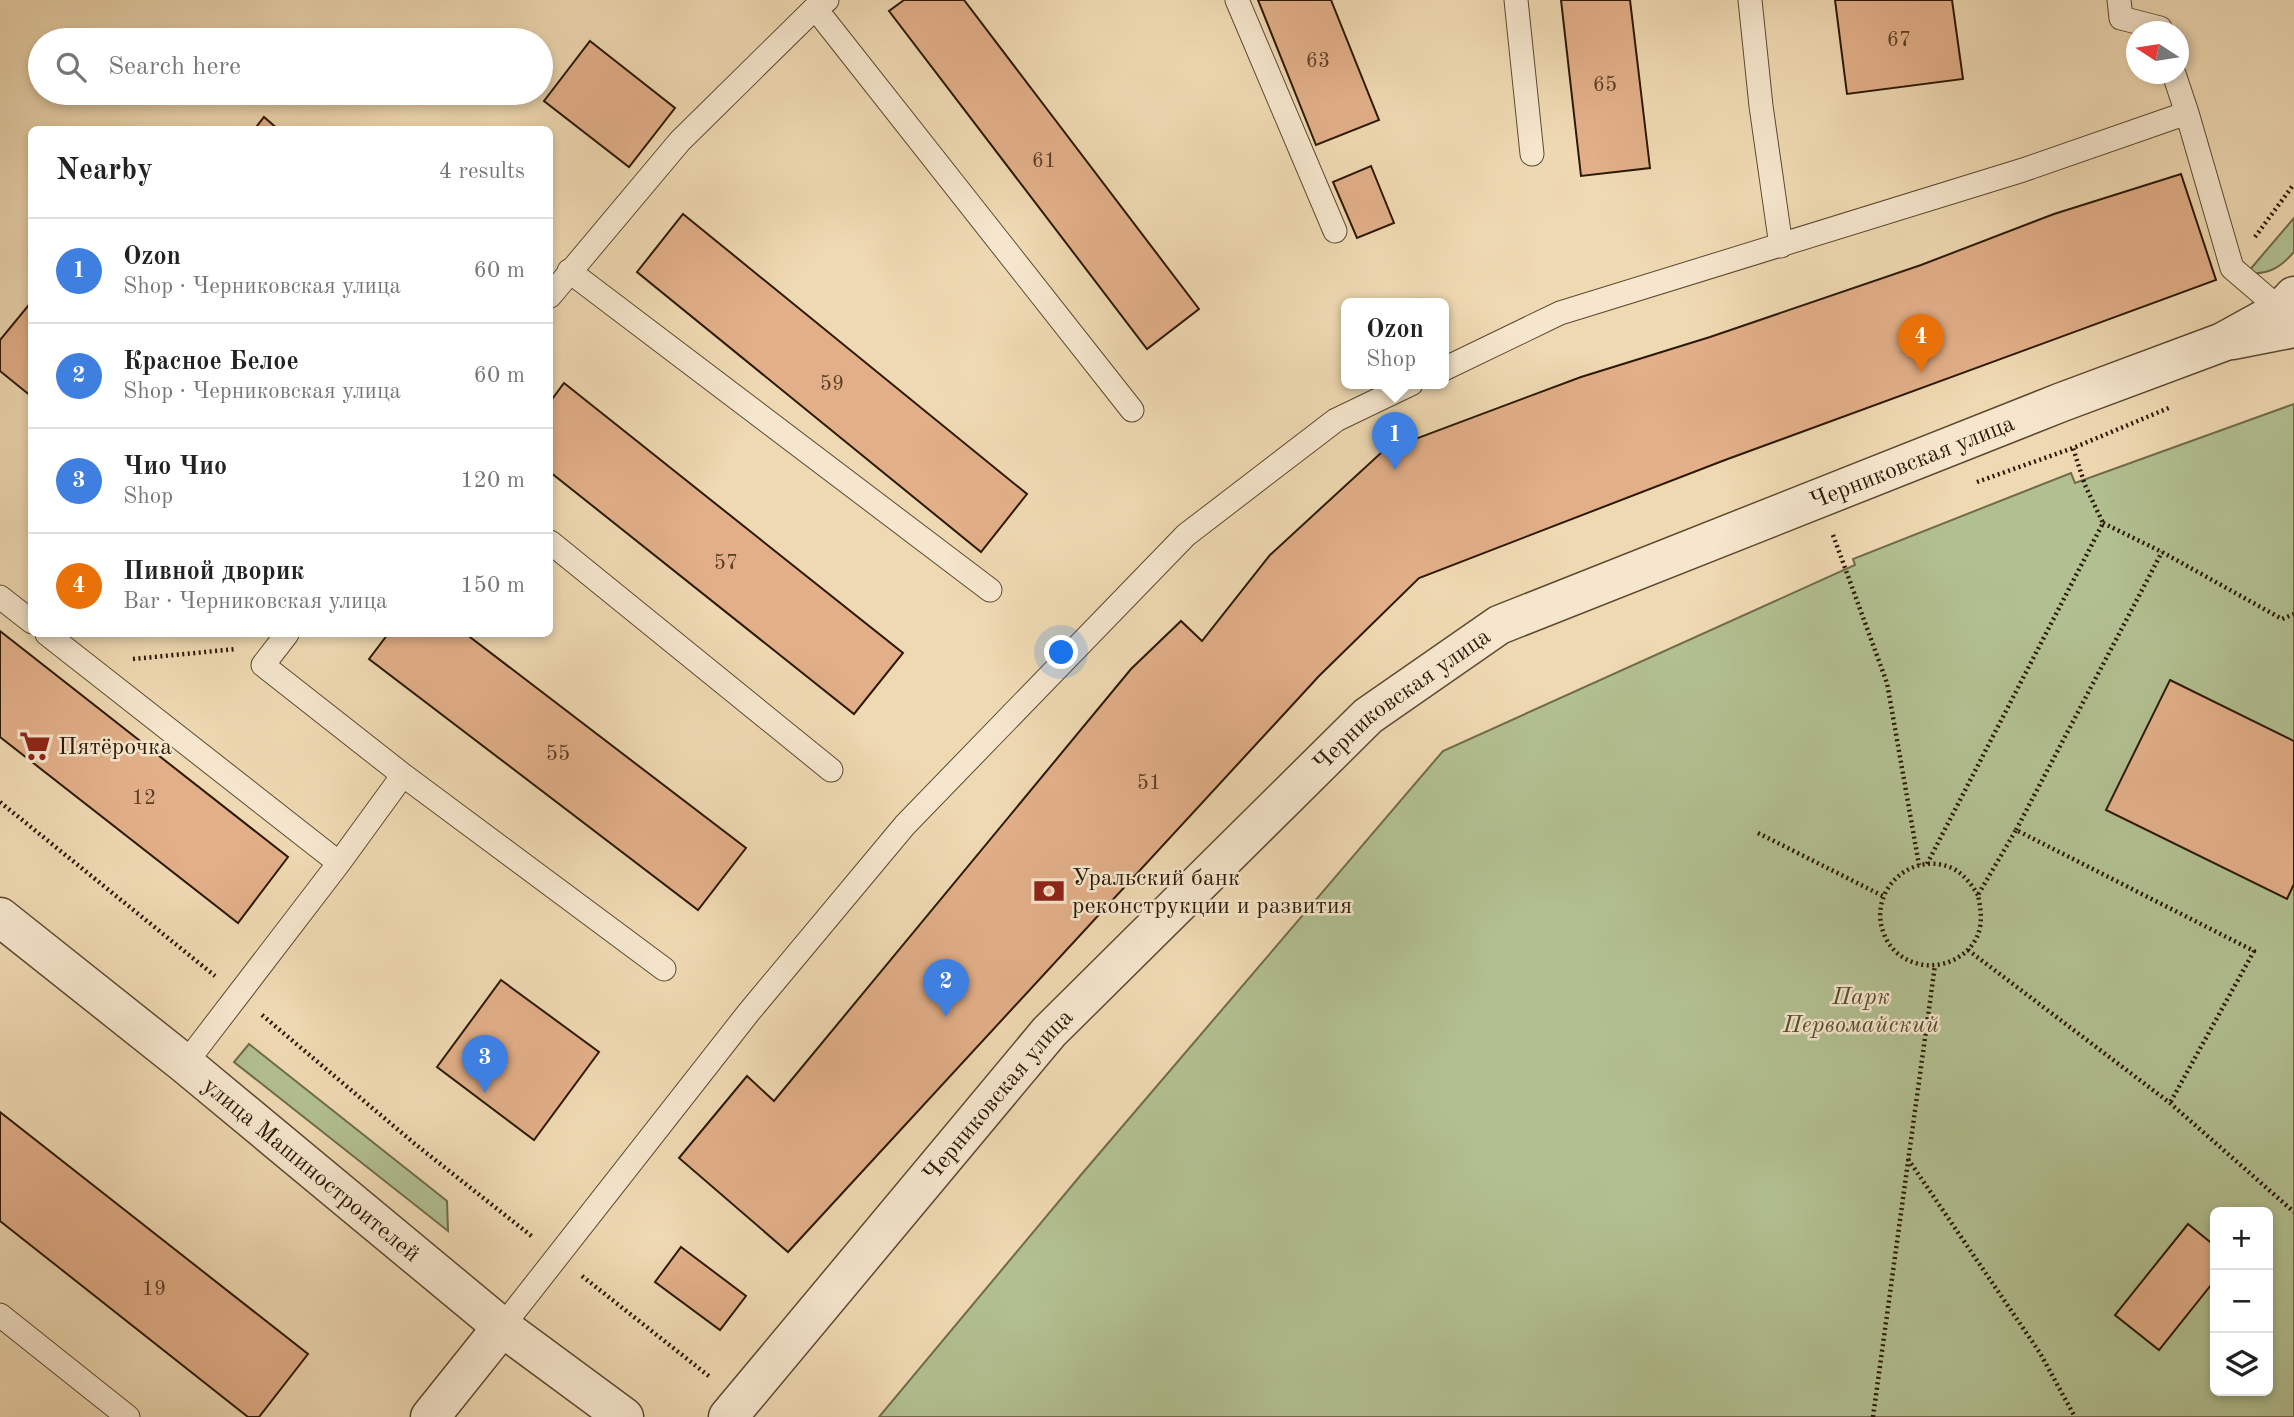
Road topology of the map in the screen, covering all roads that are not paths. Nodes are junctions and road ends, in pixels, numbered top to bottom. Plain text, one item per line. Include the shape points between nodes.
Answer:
1 (1237, 0) edge
2 (1516, 0) edge
3 (1750, 0) edge
4 (2119, 0) edge
5 (821, 4) edge
6 (2133, 21) edge
7 (2178, 84) edge
8 (2187, 113) junction
9 (1532, 153) dead end
10 (1335, 231) dead end
11 (1781, 246) junction
12 (569, 271) junction
13 (553, 292) edge
14 (2290, 311) edge
15 (1449, 367) edge
16 (1401, 389) edge
17 (1132, 410) dead end
18 (553, 544) edge
19 (990, 590) dead end
20 (0, 597) edge
21 (28, 619) edge
22 (51, 637) edge
23 (283, 639) edge
24 (831, 770) dead end
25 (403, 775) junction
26 (339, 863) junction
27 (0, 917) edge
28 (664, 969) dead end
29 (185, 1064) junction
30 (0, 1315) edge
31 (502, 1327) junction
32 (734, 1409) edge
33 (128, 1417) edge
34 (430, 1417) edge
35 (624, 1417) edge

1 - 10 lane
2 - 9 lane
3 - 11 lane
4 - 6 lane via 2121,18
5 - 12 lane via 680,141
5 - 17 lane
7 - 8 lane
8 - 11 lane
8 - 14 lane via 2232,268
11 - 15 lane via 1560,313
12 - 13 lane
12 - 19 lane
14 - 32 street, Черниковская улица via 2223,342 1499,625 1368,716 1049,1032
16 - 31 lane via 1336,420 1186,535 905,825 749,1012
18 - 24 lane
20 - 21 lane
22 - 26 lane
23 - 25 lane via 262,666
25 - 26 lane
25 - 28 lane
26 - 29 lane
27 - 29 street, улица Машиностроителей
29 - 31 street, улица Машиностроителей
30 - 33 lane
31 - 34 street
31 - 35 street, улица Машиностроителей

